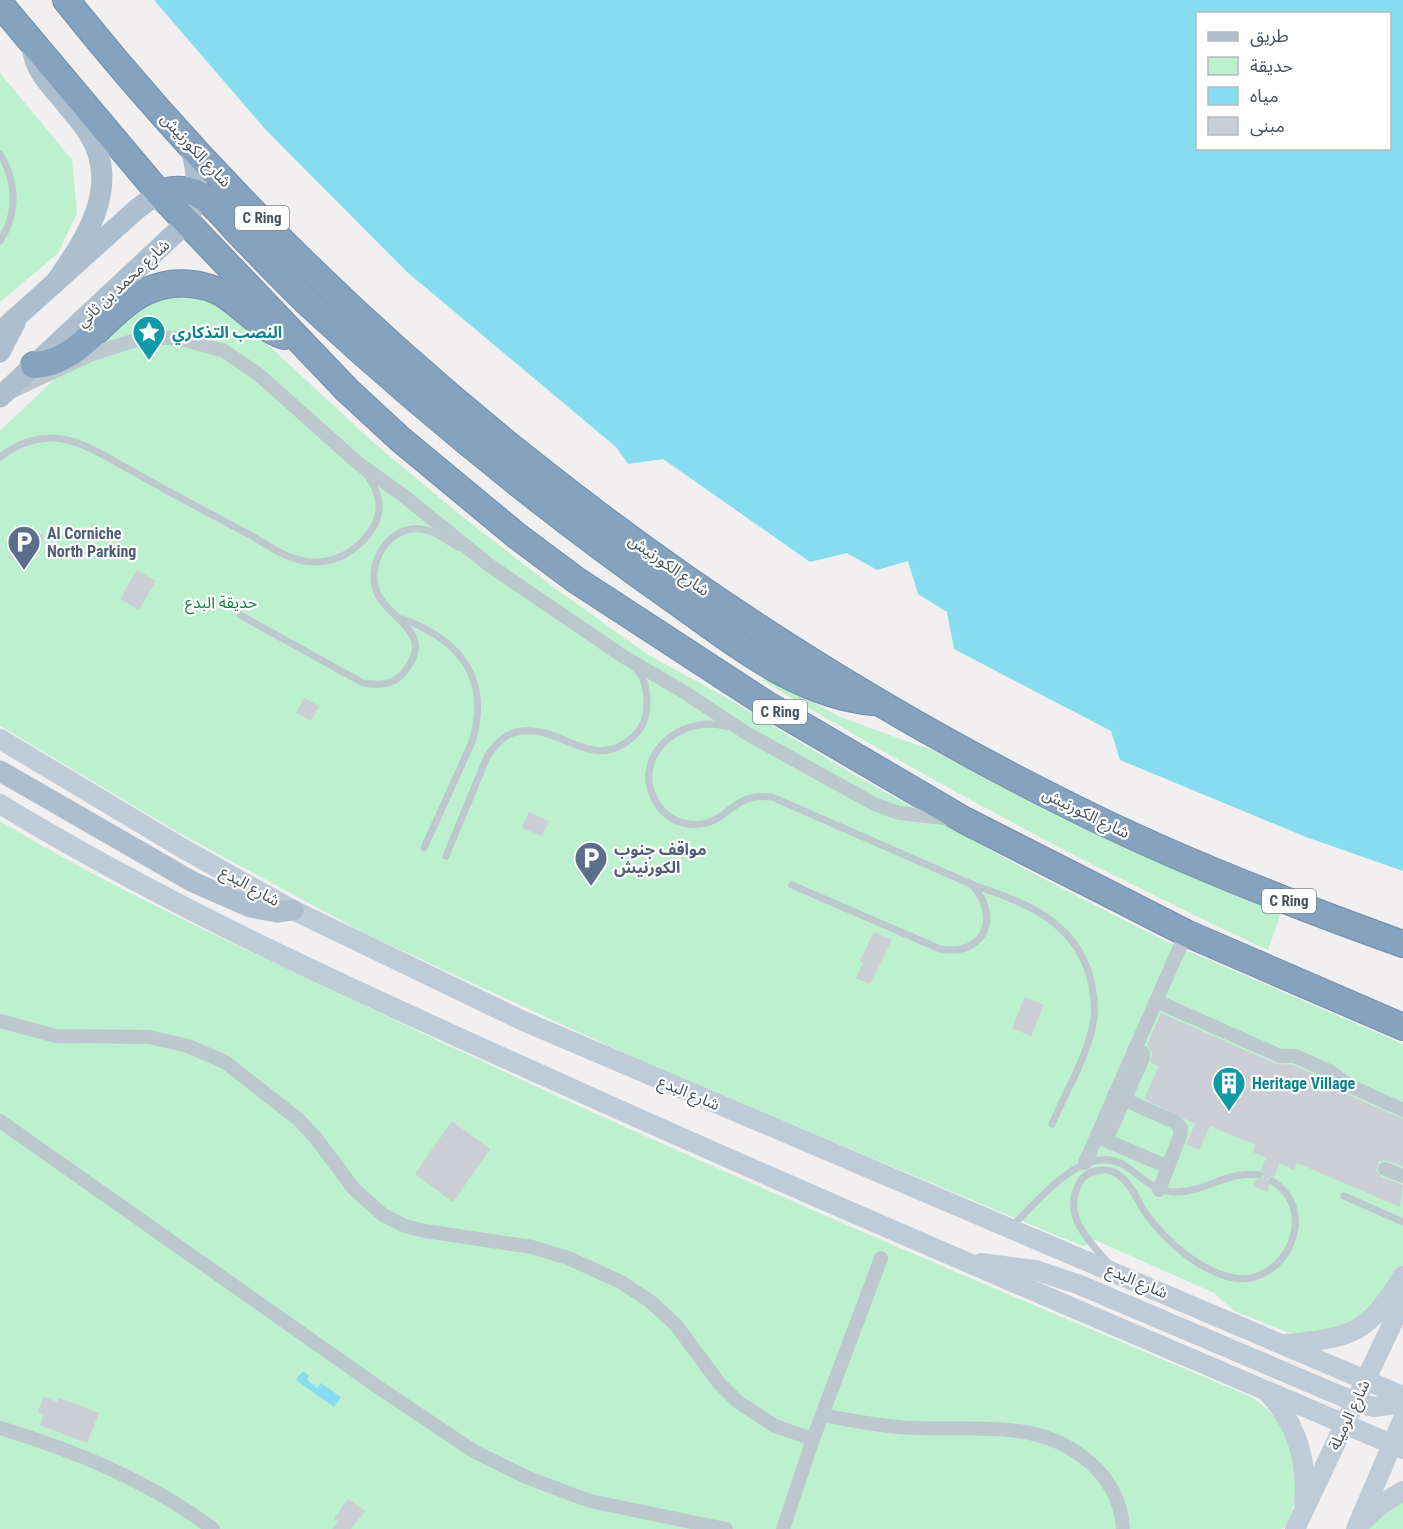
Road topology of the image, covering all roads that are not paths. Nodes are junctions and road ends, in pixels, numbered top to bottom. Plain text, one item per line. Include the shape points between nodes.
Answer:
1 (66, 0) edge
2 (0, 4) edge
3 (32, 45) junction
4 (190, 146) junction
5 (0, 154) edge
6 (159, 193) junction
7 (197, 194) junction
8 (186, 223) junction
9 (0, 242) edge
10 (55, 283) junction
11 (18, 317) junction
12 (0, 332) edge
13 (296, 339) junction
14 (0, 352) edge
15 (34, 365) junction
16 (0, 397) edge
17 (0, 457) edge
18 (359, 464) junction
19 (489, 565) junction
20 (240, 615) dead end
21 (403, 619) junction
22 (624, 657) junction
23 (882, 703) junction
24 (746, 733) junction
25 (0, 739) edge
26 (0, 771) edge
27 (0, 804) edge
28 (964, 820) junction
29 (424, 848) dead end
30 (446, 856) dead end
31 (971, 884) junction
32 (792, 885) dead end
33 (292, 910) junction
34 (1186, 933) junction
35 (1403, 944) edge
36 (1156, 1001) junction
37 (0, 1021) edge
38 (1403, 1027) edge
39 (1119, 1097) junction
40 (1403, 1110) edge
41 (0, 1120) edge
42 (1052, 1124) dead end
43 (1101, 1138) junction
44 (1085, 1163) junction
45 (1168, 1167) junction
46 (1385, 1170) dead end
47 (1259, 1175) dead end
48 (1403, 1176) edge
49 (1272, 1180) dead end
50 (1160, 1190) junction
51 (1344, 1196) dead end
52 (1403, 1222) edge
53 (1011, 1227) junction
54 (881, 1258) dead end
55 (965, 1262) junction
56 (1114, 1272) junction
57 (1403, 1276) edge
58 (1403, 1300) edge
59 (1284, 1344) junction
60 (1366, 1379) junction
61 (1265, 1389) junction
62 (1403, 1396) edge
63 (1355, 1402) junction
64 (822, 1415) junction
65 (1403, 1416) edge
66 (1345, 1424) junction
67 (0, 1428) edge
68 (813, 1439) junction
69 (1397, 1447) edge
70 (1403, 1491) edge
71 (1299, 1522) edge
72 (213, 1529) edge
73 (726, 1529) edge
74 (783, 1529) edge
75 (1123, 1529) edge
76 (1356, 1529) edge

1 - 4 highway, شارع الكورنيش / C Ring
2 - 3 highway, C Ring
3 - 6 highway, C Ring
3 - 10 main road via 37,67 90,136 102,176 92,225
4 - 7 main road, شارع محمد بن ثاني via 198,175
4 - 23 highway, شارع الكورنيش / C Ring via 414,365 527,459 611,524 734,610
5 - 9 lane via 10,173 13,194 11,216
6 - 7 highway via 179,189
6 - 8 highway, C Ring
6 - 10 main road
7 - 8 main road, شارع محمد بن ثاني
7 - 23 highway via 403,391 602,550 798,682 839,697
8 - 13 highway, C Ring
8 - 15 main road, شارع محمد بن ثاني
10 - 11 main road
11 - 12 main road
11 - 14 main road
13 - 15 highway via 267,329 208,287 174,284 152,289 127,303 63,358
13 - 28 highway, C Ring via 400,439 576,580 766,704
15 - 16 main road, شارع محمد بن ثاني
16 - 18 street, شارع محمد بن ثاني via 120,343 154,337 178,338 210,345 239,359
17 - 18 lane via 26,442 68,440 283,554 317,562 345,554 367,535 375,522 379,498
18 - 19 street
19 - 21 lane via 424,529 413,529 393,538 378,555 374,576 381,600
19 - 22 street
20 - 21 lane via 346,674 375,685 396,680 411,663 414,640
21 - 29 lane via 436,632 454,648 470,672 478,698 472,742
22 - 24 street
22 - 30 lane via 639,672 646,689 646,717 638,732 622,745 604,751 584,749 537,730 509,735 487,757
23 - 35 highway, شارع الكورنيش / C Ring via 1084,813 1175,855
24 - 28 street via 874,804 900,813
24 - 31 lane via 701,722 677,730 668,738 650,773 652,794 663,811 680,822 702,824 719,818 744,800 772,797
25 - 33 main road, شارع البدع
26 - 33 main road via 194,882 250,907 276,912
27 - 55 main road via 218,924 468,1042
28 - 34 highway, C Ring
31 - 32 lane via 985,900 987,923 974,944 949,951
31 - 42 lane via 1010,897 1054,922 1072,940 1088,970 1094,1019
33 - 53 main road, شارع البدع via 654,1079
34 - 36 street
34 - 38 highway, C Ring
36 - 39 street
36 - 40 street via 1280,1056 1295,1056
37 - 68 street via 56,1036 149,1037 207,1053 243,1074 298,1119 354,1189 383,1215 425,1231 532,1247 621,1282 676,1325 738,1402 775,1426
39 - 43 street
39 - 45 street via 1178,1125 1180,1137
41 - 73 street via 475,1452 526,1477 590,1501
43 - 44 street
43 - 45 street
44 - 50 lane via 1119,1162
44 - 53 lane
45 - 50 street
46 - 48 street
47 - 50 lane via 1240,1174 1186,1192
49 - 56 lane via 1293,1206 1294,1238 1277,1265 1261,1275 1244,1278 1218,1273 1175,1246 1114,1171 1090,1172 1076,1190 1075,1216 1085,1236
51 - 52 lane
53 - 56 main road, شارع البدع
54 - 64 street
55 - 61 main road
55 - 63 main road via 1012,1266 1058,1276
56 - 59 main road, شارع البدع
57 - 59 main road via 1382,1309 1359,1329 1333,1339
58 - 60 main road, شارع الرميلة
59 - 60 main road, شارع البدع
60 - 62 main road, شارع البدع
60 - 63 main road, شارع الرميلة
61 - 66 main road
61 - 71 main road via 1289,1421 1299,1446 1305,1474
63 - 65 main road
63 - 66 main road, شارع الرميلة
64 - 68 street
64 - 75 street via 916,1428 1008,1429 1053,1440 1081,1455 1103,1474 1120,1505
65 - 66 main road
65 - 69 main road
66 - 69 main road
66 - 71 main road, شارع الرميلة
67 - 72 street via 65,1449 134,1479
68 - 74 street
69 - 76 main road
70 - 76 main road via 1380,1504

